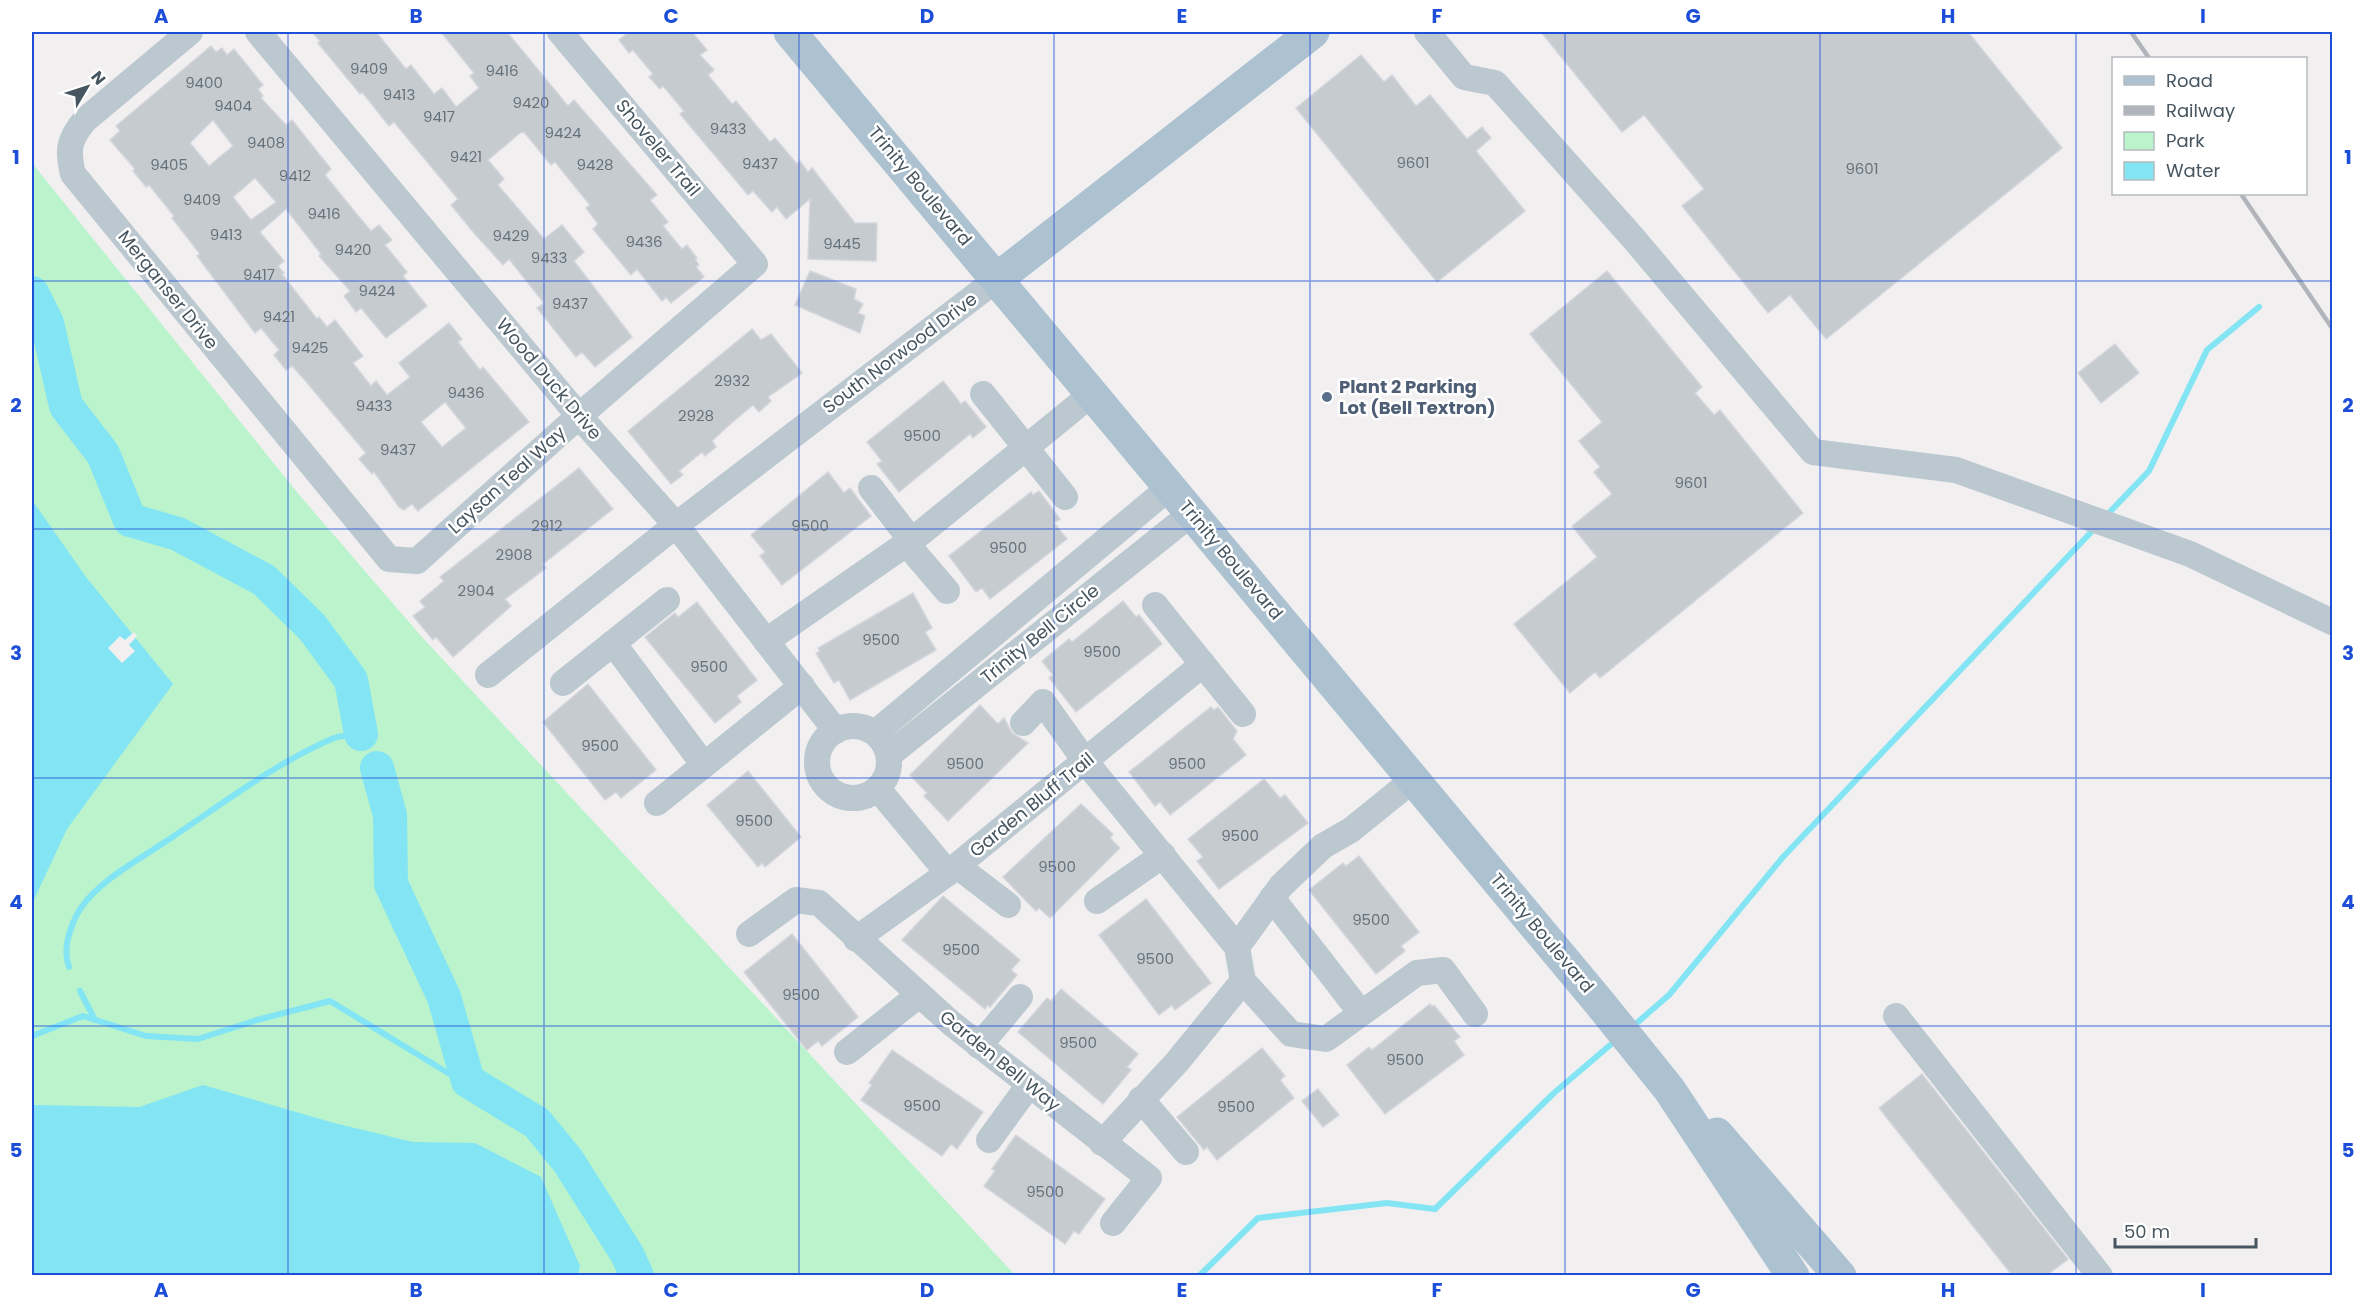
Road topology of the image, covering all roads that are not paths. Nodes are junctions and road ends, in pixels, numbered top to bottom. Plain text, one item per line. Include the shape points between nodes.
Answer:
1 (190, 32) edge
2 (258, 32) edge
3 (560, 32) edge
4 (790, 32) edge
5 (1313, 32) edge
6 (1427, 32) edge
7 (755, 264) joint
8 (997, 279) junction
9 (1093, 393) junction
10 (983, 394) dead end
11 (579, 416) junction
12 (1024, 447) junction
13 (1170, 486) junction
14 (871, 488) dead end
15 (1065, 497) dead end
16 (1192, 513) junction
17 (676, 525) junction
18 (909, 542) junction
19 (389, 559) joint
20 (947, 591) dead end
21 (668, 600) dead end
22 (1155, 605) dead end
23 (2332, 622) edge
24 (766, 641) junction
25 (613, 643) junction
26 (1203, 664) junction
27 (488, 675) dead end
28 (563, 683) dead end
29 (802, 686) junction
30 (1243, 714) dead end
31 (1023, 723) dead end
32 (836, 730) junction
33 (875, 733) junction
34 (889, 755) junction
35 (1085, 761) junction
36 (704, 765) junction
37 (1414, 779) junction
38 (878, 789) junction
39 (657, 803) dead end
40 (1163, 855) junction
41 (952, 870) junction
42 (1272, 898) junction
43 (1097, 901) dead end
44 (1008, 905) dead end
45 (748, 934) dead end
46 (856, 939) junction
47 (1237, 946) junction
48 (1243, 981) junction
49 (919, 995) junction
50 (1020, 997) dead end
51 (1361, 1014) junction
52 (1475, 1014) dead end
53 (1896, 1016) dead end
54 (979, 1046) junction
55 (847, 1052) dead end
56 (1029, 1085) junction
57 (1669, 1089) junction
58 (1141, 1099) junction
59 (989, 1140) dead end
60 (1102, 1143) junction
61 (1186, 1152) dead end
62 (1113, 1223) dead end
63 (1793, 1275) edge
64 (1840, 1275) edge
65 (2100, 1275) edge

1 - 19 street, Merganser Drive via 85,120 72,136 68,153 73,174
2 - 11 street, Wood Duck Drive
3 - 7 street, Shoveler Trail
4 - 8 main road, Trinity Boulevard
5 - 8 main road, South Norwood Drive
6 - 23 street via 1464,77 1495,83 1634,239 1813,452 1956,470 2190,554
7 - 11 street, Laysan Teal Way
8 - 9 main road, Trinity Boulevard
8 - 17 street, South Norwood Drive
9 - 12 street
9 - 13 main road, Trinity Boulevard
10 - 12 street
11 - 17 street, Wood Duck Drive
11 - 19 street, Laysan Teal Way via 417,561
12 - 15 street
12 - 18 street
13 - 16 main road, Trinity Boulevard
13 - 33 street, Trinity Bell Circle
14 - 18 street
16 - 34 street, Trinity Bell Circle
16 - 37 main road, Trinity Boulevard
17 - 24 street, Wood Duck Drive
17 - 27 street, South Norwood Drive
18 - 20 street
18 - 24 street
21 - 25 street
22 - 26 street
24 - 29 street, Wood Duck Drive
25 - 28 street
25 - 36 street
26 - 30 street
26 - 35 street, Garden Bluff Trail
29 - 32 street, Wood Duck Drive
29 - 36 street
31 - 35 street via 1043,702
32 - 33 street via 857,726
32 - 38 street via 820,747 817,761 819,776 828,789 853,799
33 - 34 street
34 - 38 street via 886,779
35 - 40 street
35 - 41 street, Garden Bluff Trail
36 - 39 street
37 - 42 street via 1351,830 1323,846
37 - 57 main road, Trinity Boulevard
38 - 41 street
40 - 43 street
40 - 47 street
41 - 44 street
41 - 46 street, Garden Bluff Trail
42 - 47 street
42 - 51 street
45 - 46 street, Garden Bell Way via 796,900 819,903
46 - 49 street, Garden Bell Way
47 - 48 street
48 - 51 street via 1291,1034 1326,1039
48 - 58 street via 1177,1062
49 - 54 street, Garden Bell Way
49 - 55 street
50 - 54 street
51 - 52 street via 1417,973 1443,970
53 - 65 street
54 - 56 street, Garden Bell Way
56 - 59 street
56 - 60 street, Garden Bell Way
57 - 63 main road, Trinity Boulevard
57 - 64 main road, Trinity Boulevard via 1723,1140
58 - 60 street
58 - 61 street
60 - 62 street, Garden Bell Way via 1149,1178

